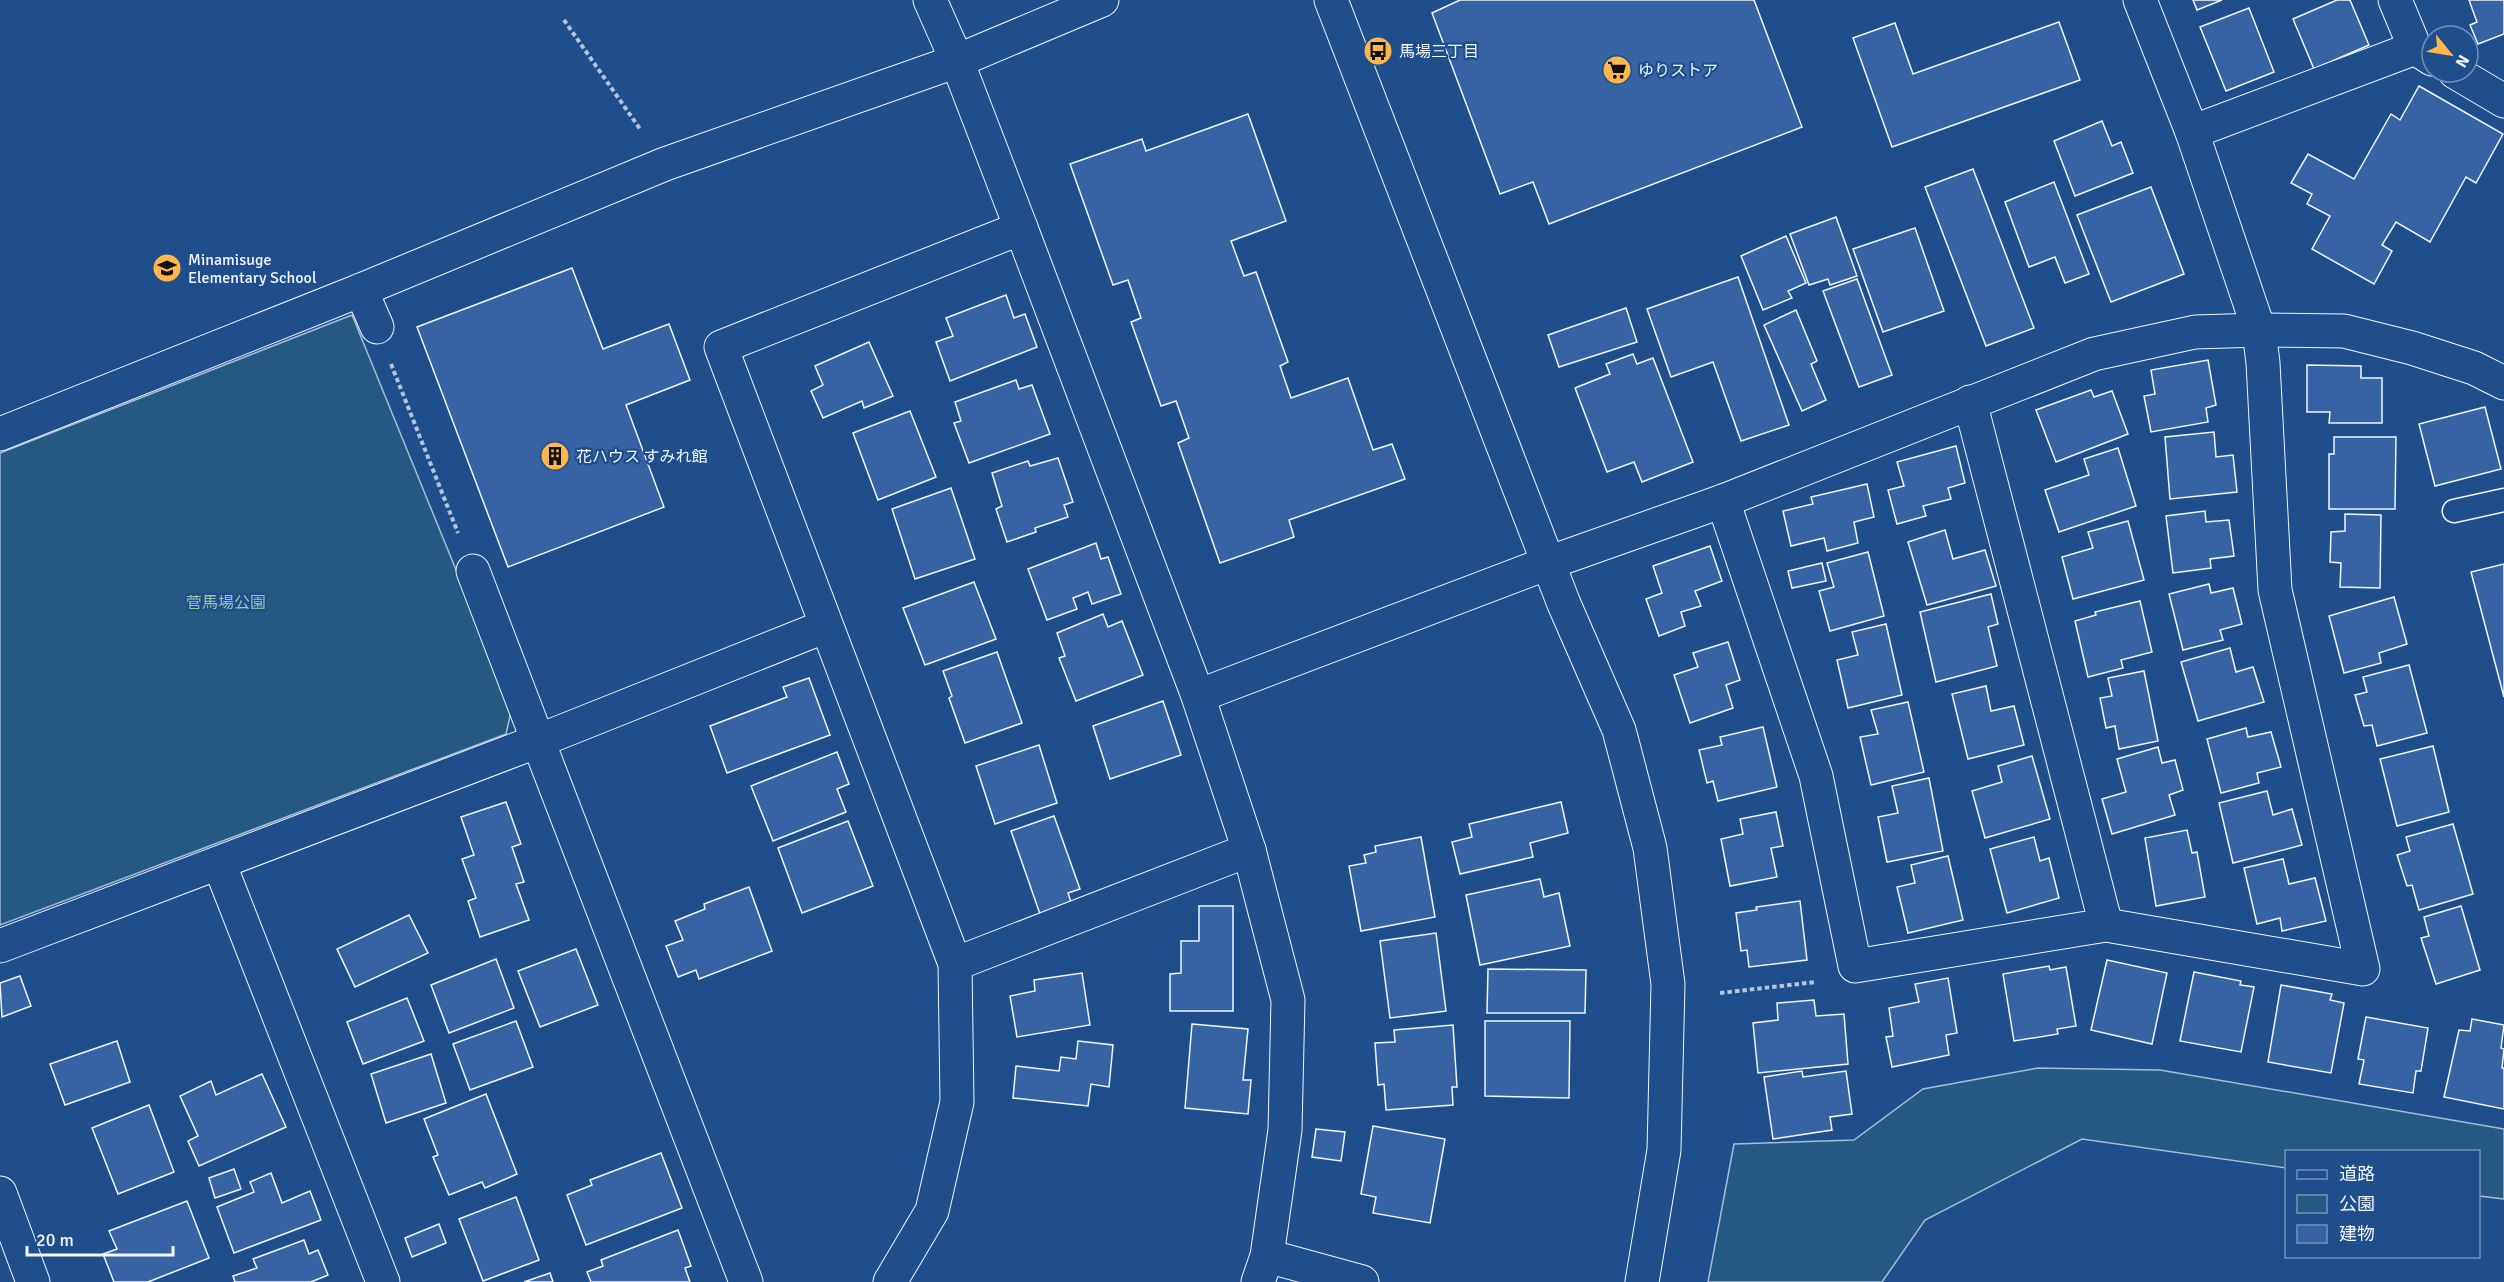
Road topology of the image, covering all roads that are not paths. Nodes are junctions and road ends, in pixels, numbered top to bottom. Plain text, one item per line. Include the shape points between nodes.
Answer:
1 (930, 0) edge
2 (1102, 0) edge
3 (1331, 0) edge
4 (2140, 0) edge
5 (2395, 0) edge
6 (2420, 47) edge
7 (2420, 54) edge
8 (957, 61) junction
9 (2475, 84) edge
10 (2504, 101) edge
11 (2192, 132) junction
12 (1021, 228) junction
13 (361, 290) junction
14 (377, 327) road end
15 (2259, 330) junction
16 (2504, 383) edge
17 (1970, 402) junction
18 (0, 434) edge
19 (2504, 500) edge
20 (1723, 501) junction
21 (2454, 511) dead end
22 (1548, 563) junction
23 (473, 571) road end
24 (826, 626) junction
25 (1198, 696) junction
26 (538, 741) junction
27 (1249, 850) junction
28 (219, 863) junction
29 (2106, 924) junction
30 (0, 946) edge
31 (955, 964) junction
32 (0, 1193) edge
33 (1262, 1269) edge
34 (33, 1282) edge
35 (383, 1282) edge
36 (746, 1282) edge
37 (890, 1282) edge
38 (1362, 1282) edge
39 (1642, 1282) edge

1 - 8 street
2 - 8 street
3 - 22 street
4 - 11 street
5 - 6 street
7 - 11 street
8 - 12 street
8 - 13 street via 665,164
9 - 10 street
11 - 15 street
12 - 24 street via 722,347
12 - 25 street
13 - 14 street
13 - 18 street
15 - 16 street via 2344,332 2412,348 2474,368
15 - 17 street via 2195,332 2094,354
15 - 29 street via 2275,590 2363,969
17 - 20 street
17 - 29 street
19 - 21 lane
20 - 22 street
20 - 29 street via 1816,776 1855,966
22 - 25 street
22 - 39 street via 1619,730 1650,848 1668,984 1664,1150
23 - 26 street
24 - 26 street
24 - 31 street
25 - 27 street
26 - 28 street
26 - 36 street
27 - 31 street
27 - 33 street via 1288,1000 1285,1130
28 - 30 street
28 - 35 street
31 - 37 street via 957,1102 932,1211
32 - 34 street
33 - 38 street

